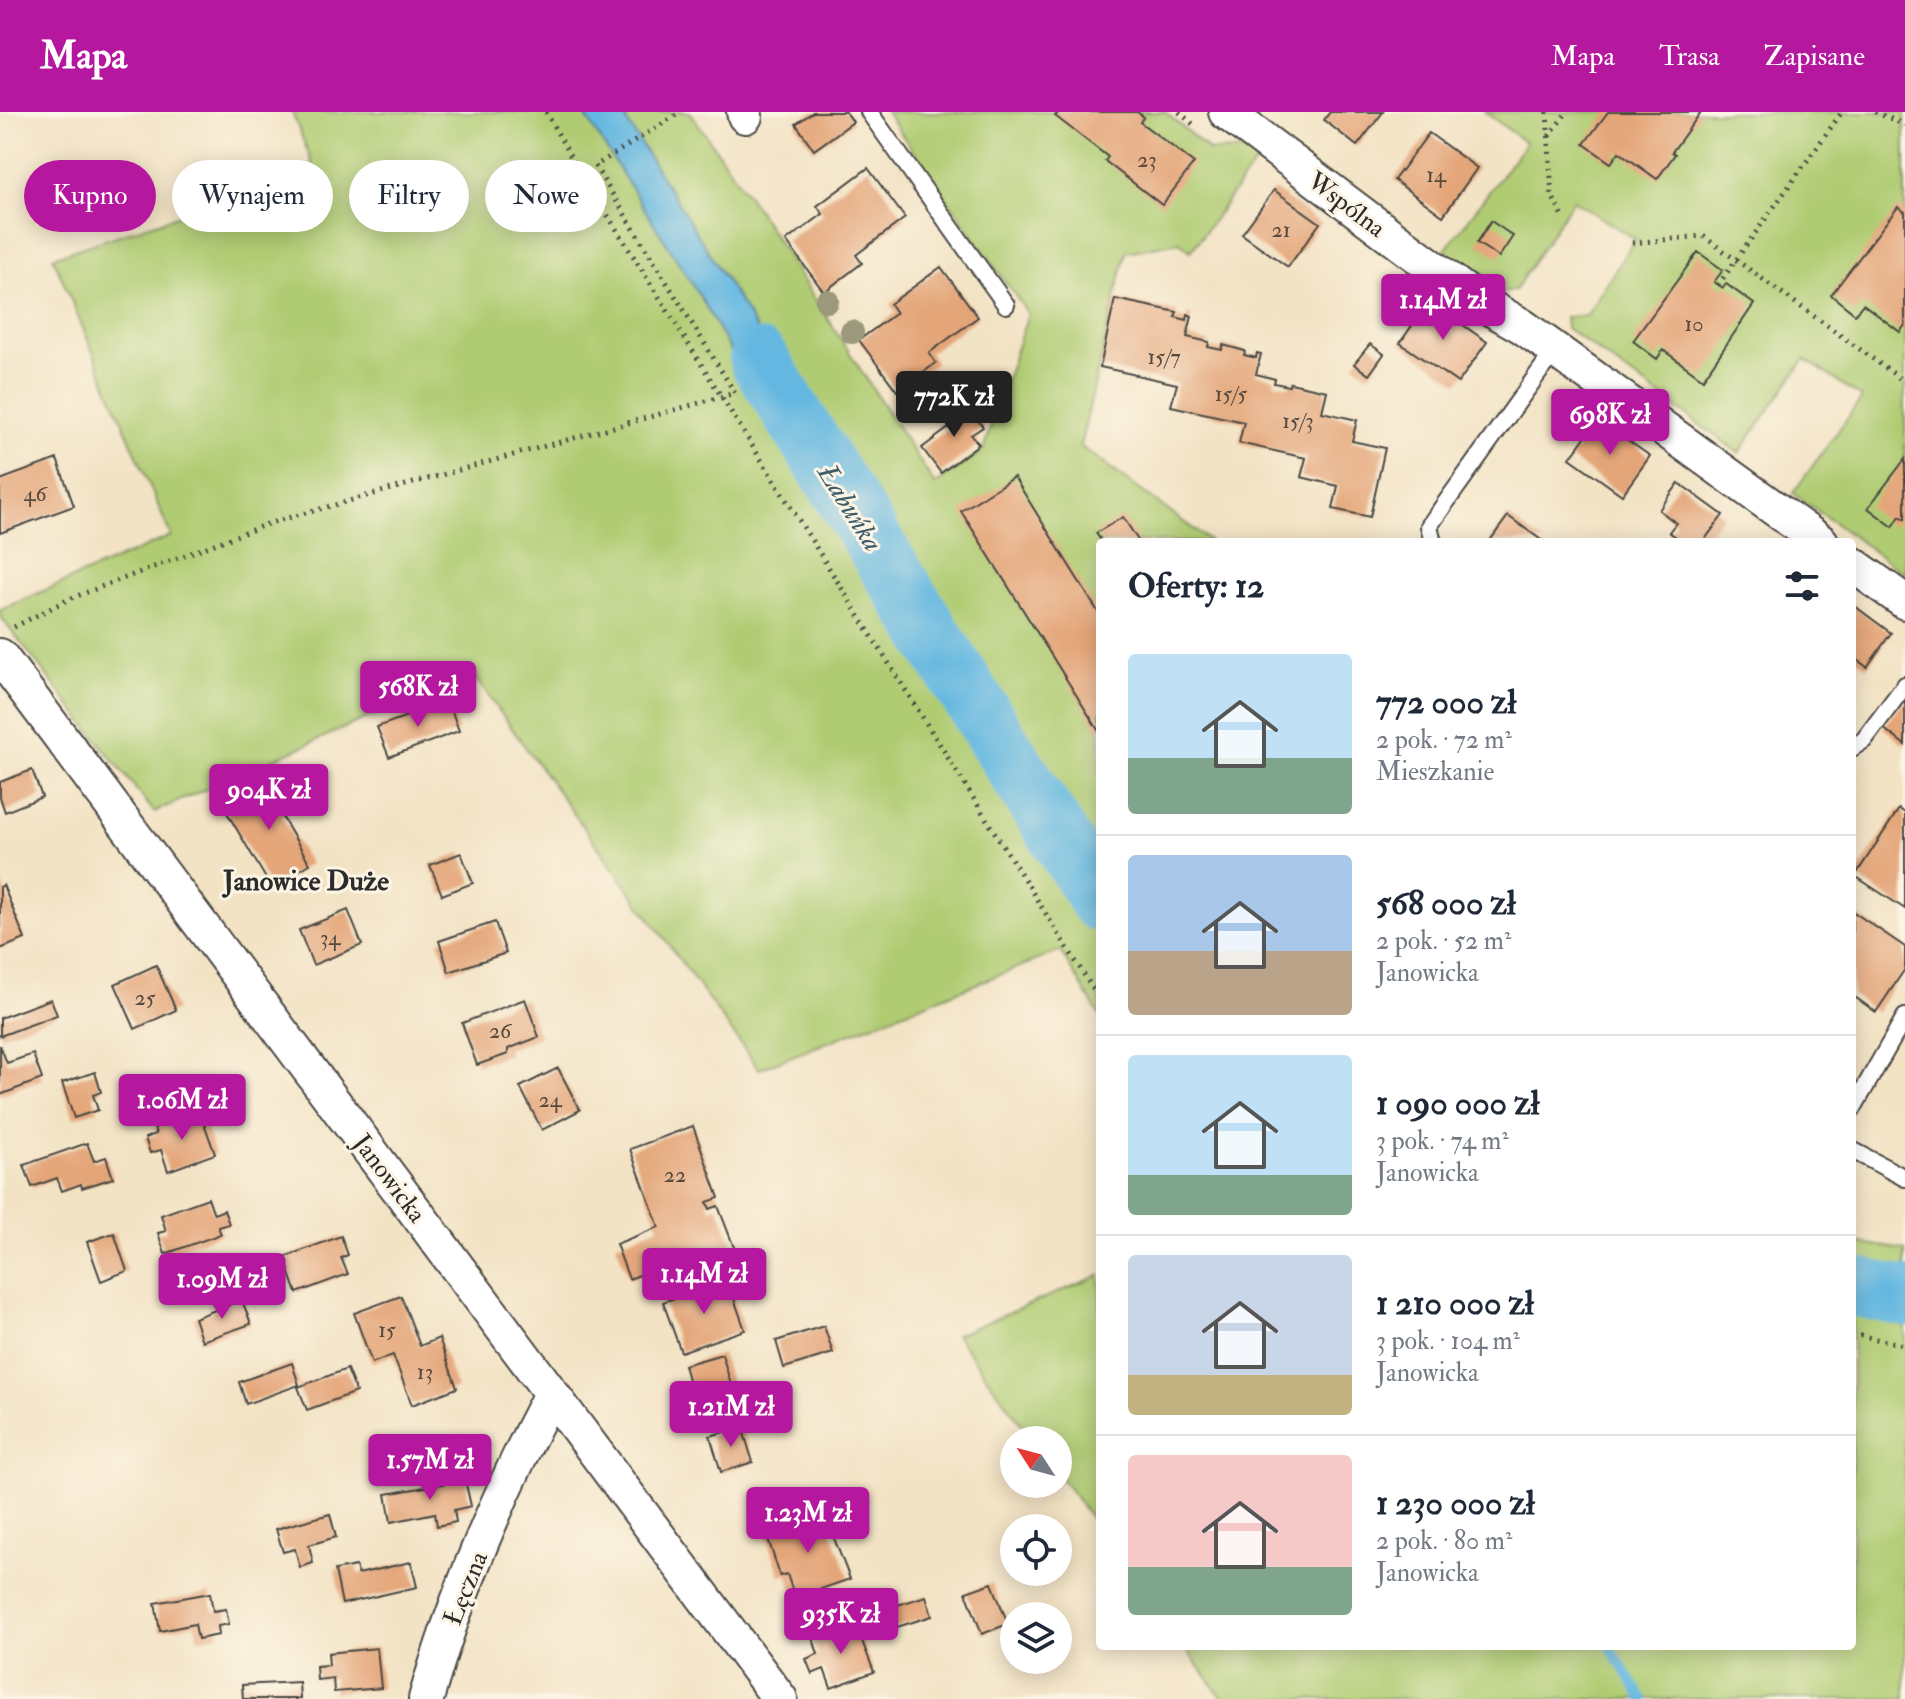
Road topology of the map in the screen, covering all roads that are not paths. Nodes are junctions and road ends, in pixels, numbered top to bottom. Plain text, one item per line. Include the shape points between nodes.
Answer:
1 (869, 112) edge
2 (1226, 112) edge
3 (1006, 305) dead end
4 (1555, 350) junction
5 (1432, 538) edge
6 (1815, 538) edge
7 (1856, 567) edge
8 (1905, 602) edge
9 (7, 642) edge
10 (1905, 685) edge
11 (1856, 745) edge
12 (1905, 1017) edge
13 (1856, 1103) edge
14 (1856, 1152) edge
15 (1905, 1178) edge
16 (551, 1394) junction
17 (426, 1699) edge
18 (780, 1699) edge

1 - 3 lane
2 - 4 street, Wspólna via 1475,299
4 - 5 lane via 1429,526
4 - 6 street, Wspólna
7 - 8 street
9 - 16 street, Janowicka
10 - 11 lane
12 - 13 lane
14 - 15 lane
16 - 17 street, Łęczna via 522,1449 442,1644
16 - 18 street, Janowicka

